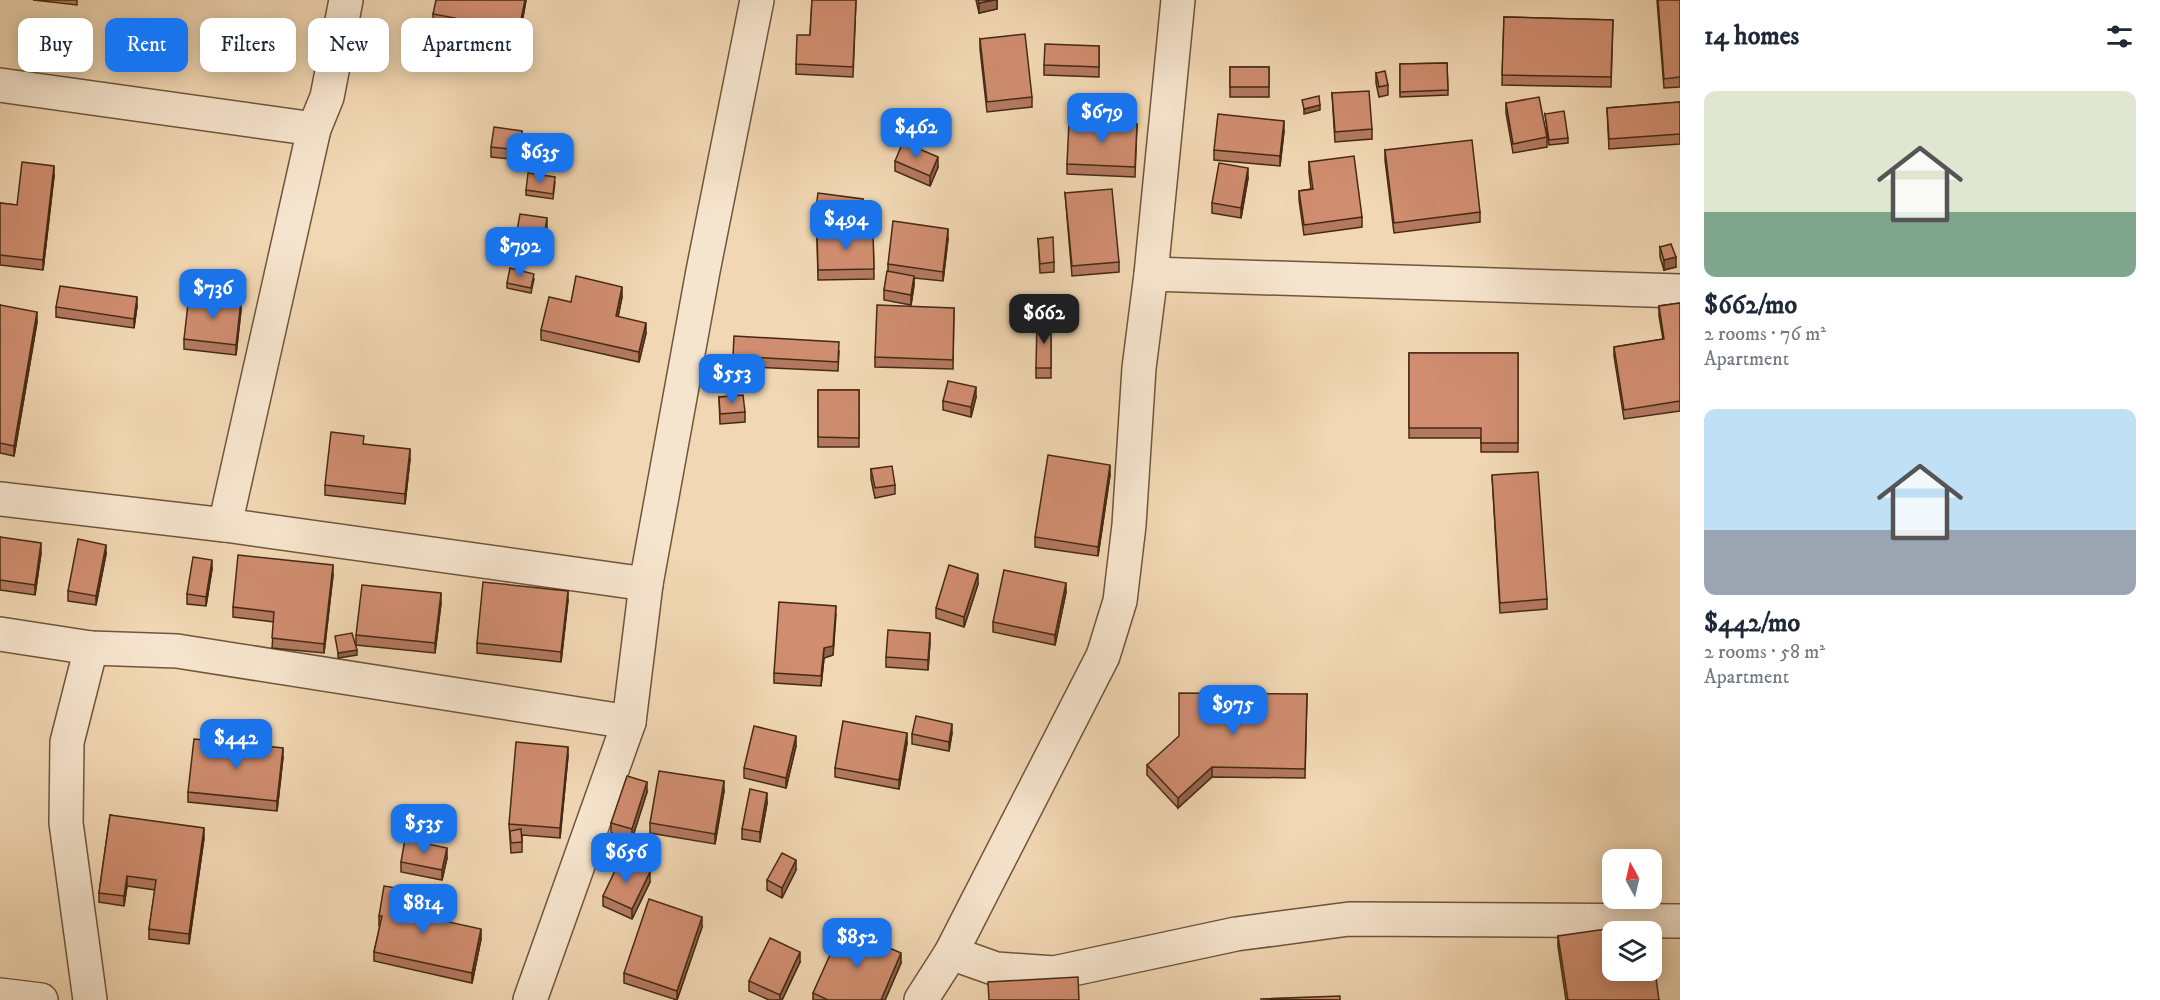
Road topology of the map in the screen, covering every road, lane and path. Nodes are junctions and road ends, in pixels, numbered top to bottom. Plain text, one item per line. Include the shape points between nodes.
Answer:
1 (346, 0) edge
2 (757, 0) edge
3 (1178, 0) edge
4 (0, 85) edge
5 (314, 129) junction
6 (1151, 274) junction
7 (1680, 291) edge
8 (0, 499) edge
9 (225, 525) junction
10 (646, 584) junction
11 (0, 633) edge
12 (92, 648) junction
13 (629, 722) junction
14 (1680, 921) edge
15 (951, 953) junction
16 (0, 995) edge
17 (41, 1000) edge
18 (90, 1000) edge
19 (530, 1000) edge
20 (921, 1000) edge

1 - 5 street via 327,97
2 - 10 street
3 - 6 street
4 - 5 street
5 - 9 street
6 - 7 street
6 - 15 street via 1139,368 1120,601 1103,656
8 - 9 street
9 - 10 street
10 - 13 street
11 - 12 street
12 - 13 street via 177,651
12 - 18 street via 67,741 66,823
13 - 19 street
14 - 15 street via 1349,919 1236,934 1054,973 996,969
15 - 20 street
16 - 17 street

